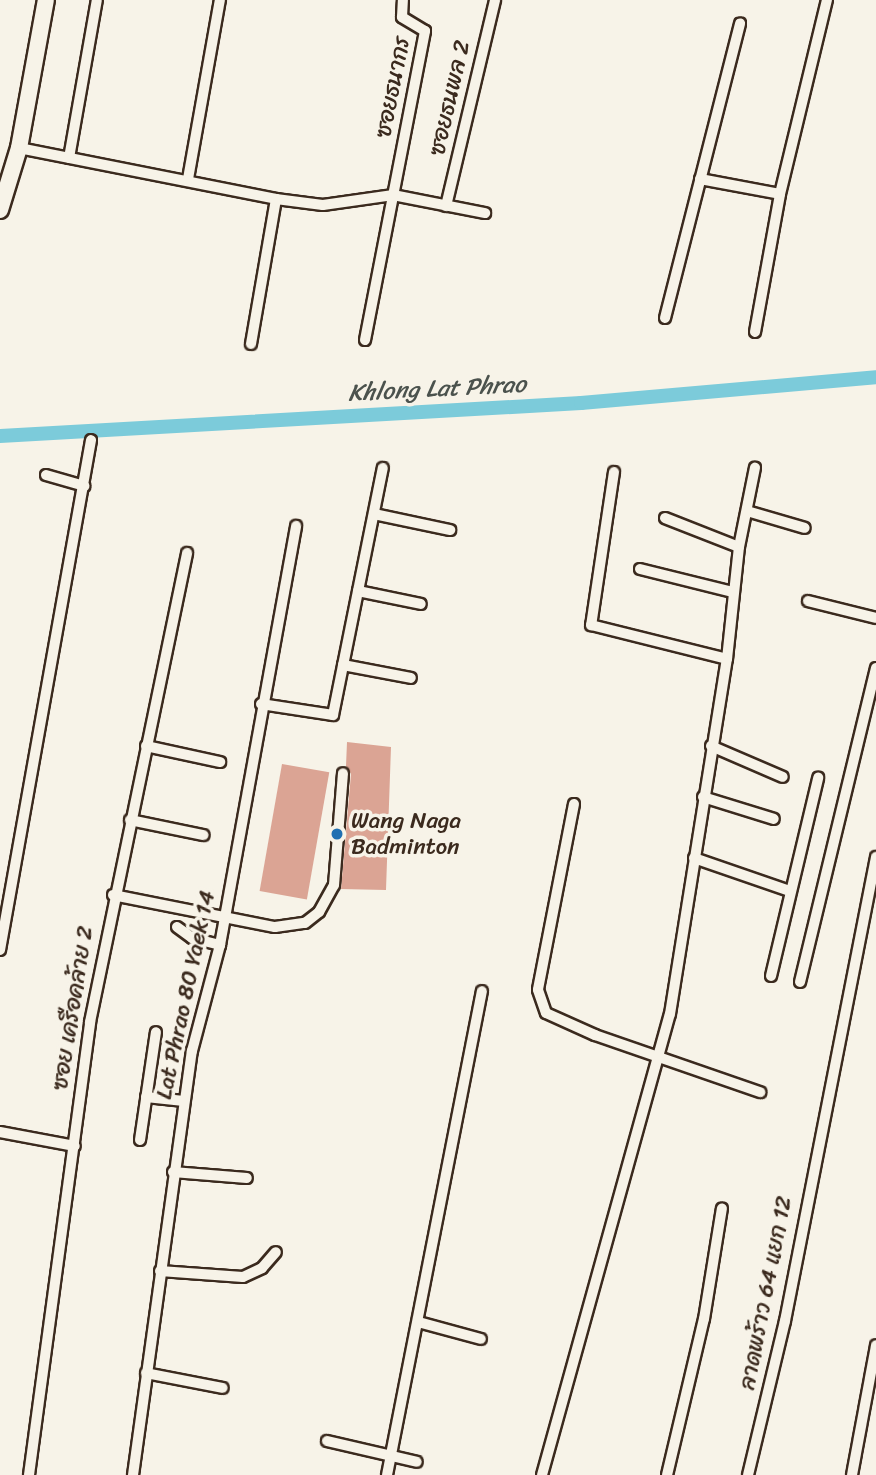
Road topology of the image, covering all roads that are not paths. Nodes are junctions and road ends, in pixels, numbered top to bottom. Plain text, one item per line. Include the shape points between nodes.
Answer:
1 (47, 0) edge
2 (97, 0) edge
3 (220, 0) edge
4 (403, 0) edge
5 (495, 0) edge
6 (827, 0) edge
7 (740, 23) dead end
8 (19, 148) junction
9 (69, 158) junction
10 (188, 179) junction
11 (700, 179) junction
12 (780, 194) junction
13 (393, 195) junction
14 (276, 199) junction
15 (1, 200) edge
16 (446, 206) junction
17 (485, 213) dead end
18 (664, 317) dead end
19 (755, 332) dead end
20 (365, 340) dead end
21 (251, 344) dead end
22 (91, 440) dead end
23 (383, 468) dead end
24 (755, 468) dead end
25 (614, 472) dead end
26 (46, 475) dead end
27 (84, 486) junction
28 (747, 511) junction
29 (374, 514) junction
30 (664, 518) dead end
31 (296, 526) dead end
32 (805, 528) dead end
33 (450, 530) dead end
34 (738, 547) junction
35 (187, 553) dead end
36 (640, 569) dead end
37 (358, 591) junction
38 (733, 592) junction
39 (807, 601) dead end
40 (421, 604) dead end
41 (876, 618) edge
42 (727, 659) junction
43 (343, 665) junction
44 (876, 668) edge
45 (411, 678) dead end
46 (261, 704) junction
47 (146, 746) junction
48 (711, 747) junction
49 (220, 762) dead end
50 (343, 773) dead end
51 (783, 777) dead end
52 (818, 778) dead end
53 (703, 797) junction
54 (574, 804) dead end
55 (774, 819) dead end
56 (130, 820) junction
57 (203, 835) dead end
58 (694, 858) junction
59 (876, 858) edge
60 (790, 891) junction
61 (113, 894) junction
62 (225, 918) junction
63 (177, 927) dead end
64 (220, 945) junction
65 (0, 950) edge
66 (771, 976) dead end
67 (800, 982) dead end
68 (482, 991) dead end
69 (156, 1032) dead end
70 (660, 1056) junction
71 (760, 1092) dead end
72 (146, 1097) junction
73 (184, 1101) junction
74 (0, 1132) edge
75 (140, 1140) dead end
76 (75, 1146) junction
77 (173, 1172) junction
78 (247, 1178) dead end
79 (722, 1208) dead end
80 (276, 1252) dead end
81 (160, 1271) junction
82 (418, 1322) junction
83 (481, 1339) dead end
84 (876, 1345) edge
85 (146, 1373) junction
86 (222, 1388) dead end
87 (327, 1441) dead end
88 (393, 1456) junction
89 (417, 1462) dead end
90 (29, 1475) edge
91 (135, 1475) edge
92 (387, 1475) edge
93 (542, 1475) edge
94 (667, 1475) edge
95 (748, 1475) edge
96 (852, 1475) edge

1 - 8 street
2 - 9 street
3 - 10 street
4 - 13 street, ซอยธนากร via 402,17 425,31
5 - 16 street, ซอยธนพล 2
6 - 12 street
7 - 11 street
8 - 9 street
8 - 15 street
9 - 10 street
10 - 14 street
11 - 12 street
11 - 18 street
12 - 19 street
13 - 14 street via 323,205
13 - 16 street
13 - 20 street
14 - 21 street
16 - 17 street
22 - 27 street
23 - 29 street
24 - 28 street
25 - 42 street via 591,625
26 - 27 street
27 - 65 street
28 - 32 street
28 - 34 street
29 - 33 street
29 - 37 street
30 - 34 street
31 - 46 street, Lat Phrao 80 Yaek 14
34 - 38 street
35 - 47 street, ซอย เครือคล้าย 2
36 - 38 street
37 - 40 street
37 - 43 street
38 - 42 street
39 - 41 street
42 - 48 street
43 - 45 street
43 - 46 street via 333,715
44 - 67 street
46 - 62 street, Lat Phrao 80 Yaek 14
47 - 49 street
47 - 56 street, ซอย เครือคล้าย 2
48 - 51 street
48 - 53 street
50 - 62 street via 337,870 319,912 296,926
52 - 60 street
53 - 55 street
53 - 58 street
54 - 70 street via 538,990 541,1001 546,1013
56 - 57 street
56 - 61 street, ซอย เครือคล้าย 2
58 - 60 street
58 - 70 street
59 - 95 street, ลาดพร้าว 64 แยก 12 via 785,1321
60 - 66 street
61 - 62 street
61 - 76 street, ซอย เครือคล้าย 2
62 - 64 street, Lat Phrao 80 Yaek 14
63 - 64 street via 192,938
64 - 73 street, Lat Phrao 80 Yaek 14
68 - 82 street
69 - 72 street
70 - 71 street
70 - 93 street
72 - 73 street
72 - 75 street
73 - 77 street, Lat Phrao 80 Yaek 14
74 - 76 street
76 - 90 street, ซอย เครือคล้าย 2
77 - 78 street
77 - 81 street, Lat Phrao 80 Yaek 14
79 - 94 street via 704,1319
80 - 81 street via 262,1268 243,1277
81 - 85 street, Lat Phrao 80 Yaek 14
82 - 83 street
82 - 88 street
84 - 96 street
85 - 86 street
85 - 91 street, Lat Phrao 80 Yaek 14
87 - 88 street
88 - 89 street
88 - 92 street

